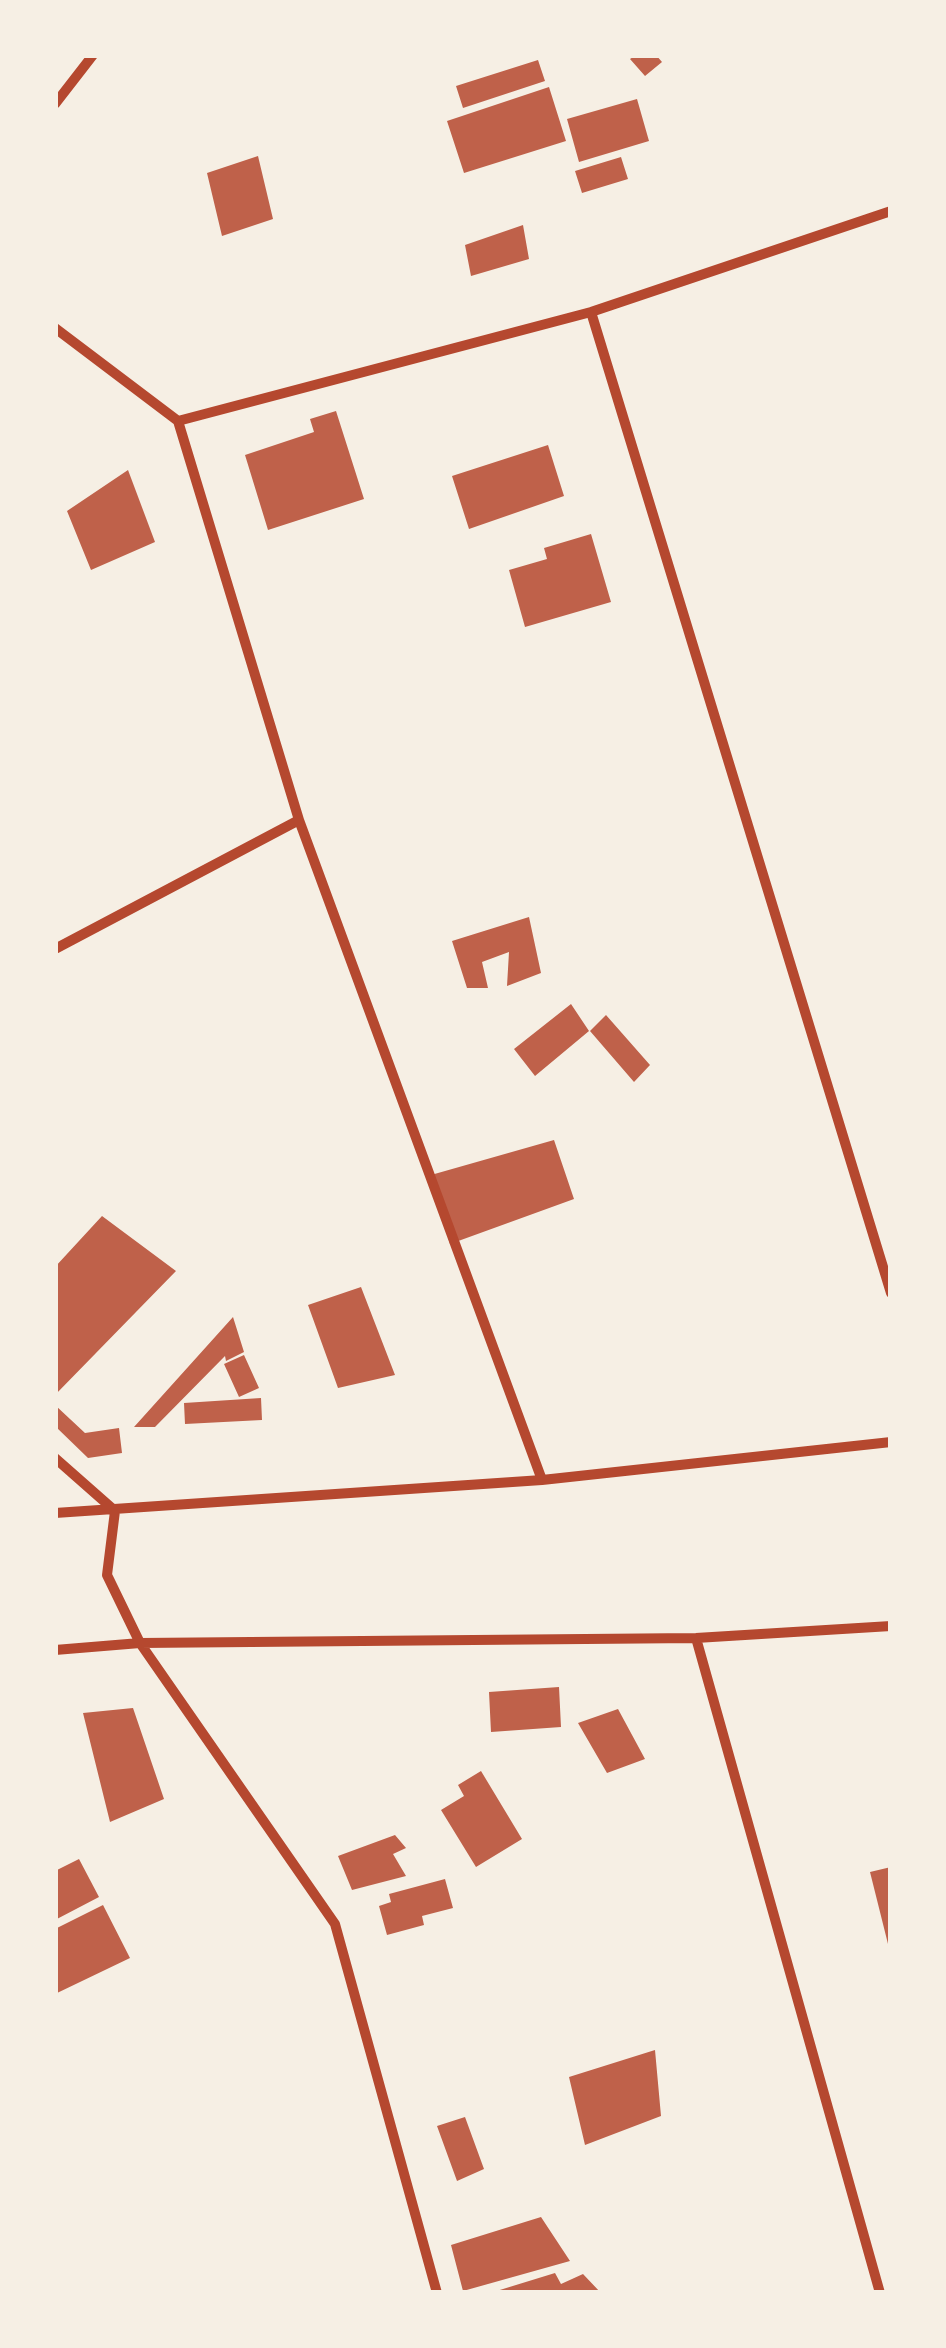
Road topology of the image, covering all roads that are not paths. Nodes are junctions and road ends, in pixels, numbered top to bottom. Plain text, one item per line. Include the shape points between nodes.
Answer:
1 (93, 55) edge
2 (55, 104) edge
3 (891, 211) edge
4 (591, 312) junction
5 (55, 328) edge
6 (178, 421) junction
7 (299, 820) junction
8 (55, 950) edge
9 (891, 1293) edge
10 (891, 1442) edge
11 (55, 1458) edge
12 (542, 1480) junction
13 (114, 1510) junction
14 (55, 1513) edge
15 (891, 1626) edge
16 (696, 1638) junction
17 (140, 1642) junction
18 (55, 1650) edge
19 (436, 2293) edge
20 (880, 2293) edge

1 - 2 street
3 - 4 street
4 - 6 street
4 - 9 street
5 - 6 street
6 - 7 street
7 - 8 street
7 - 12 street
10 - 12 street
11 - 13 street
12 - 13 street
13 - 14 street
13 - 17 street via 108,1575
15 - 16 street
16 - 17 street
16 - 20 street
17 - 18 street
17 - 19 street via 336,1924

